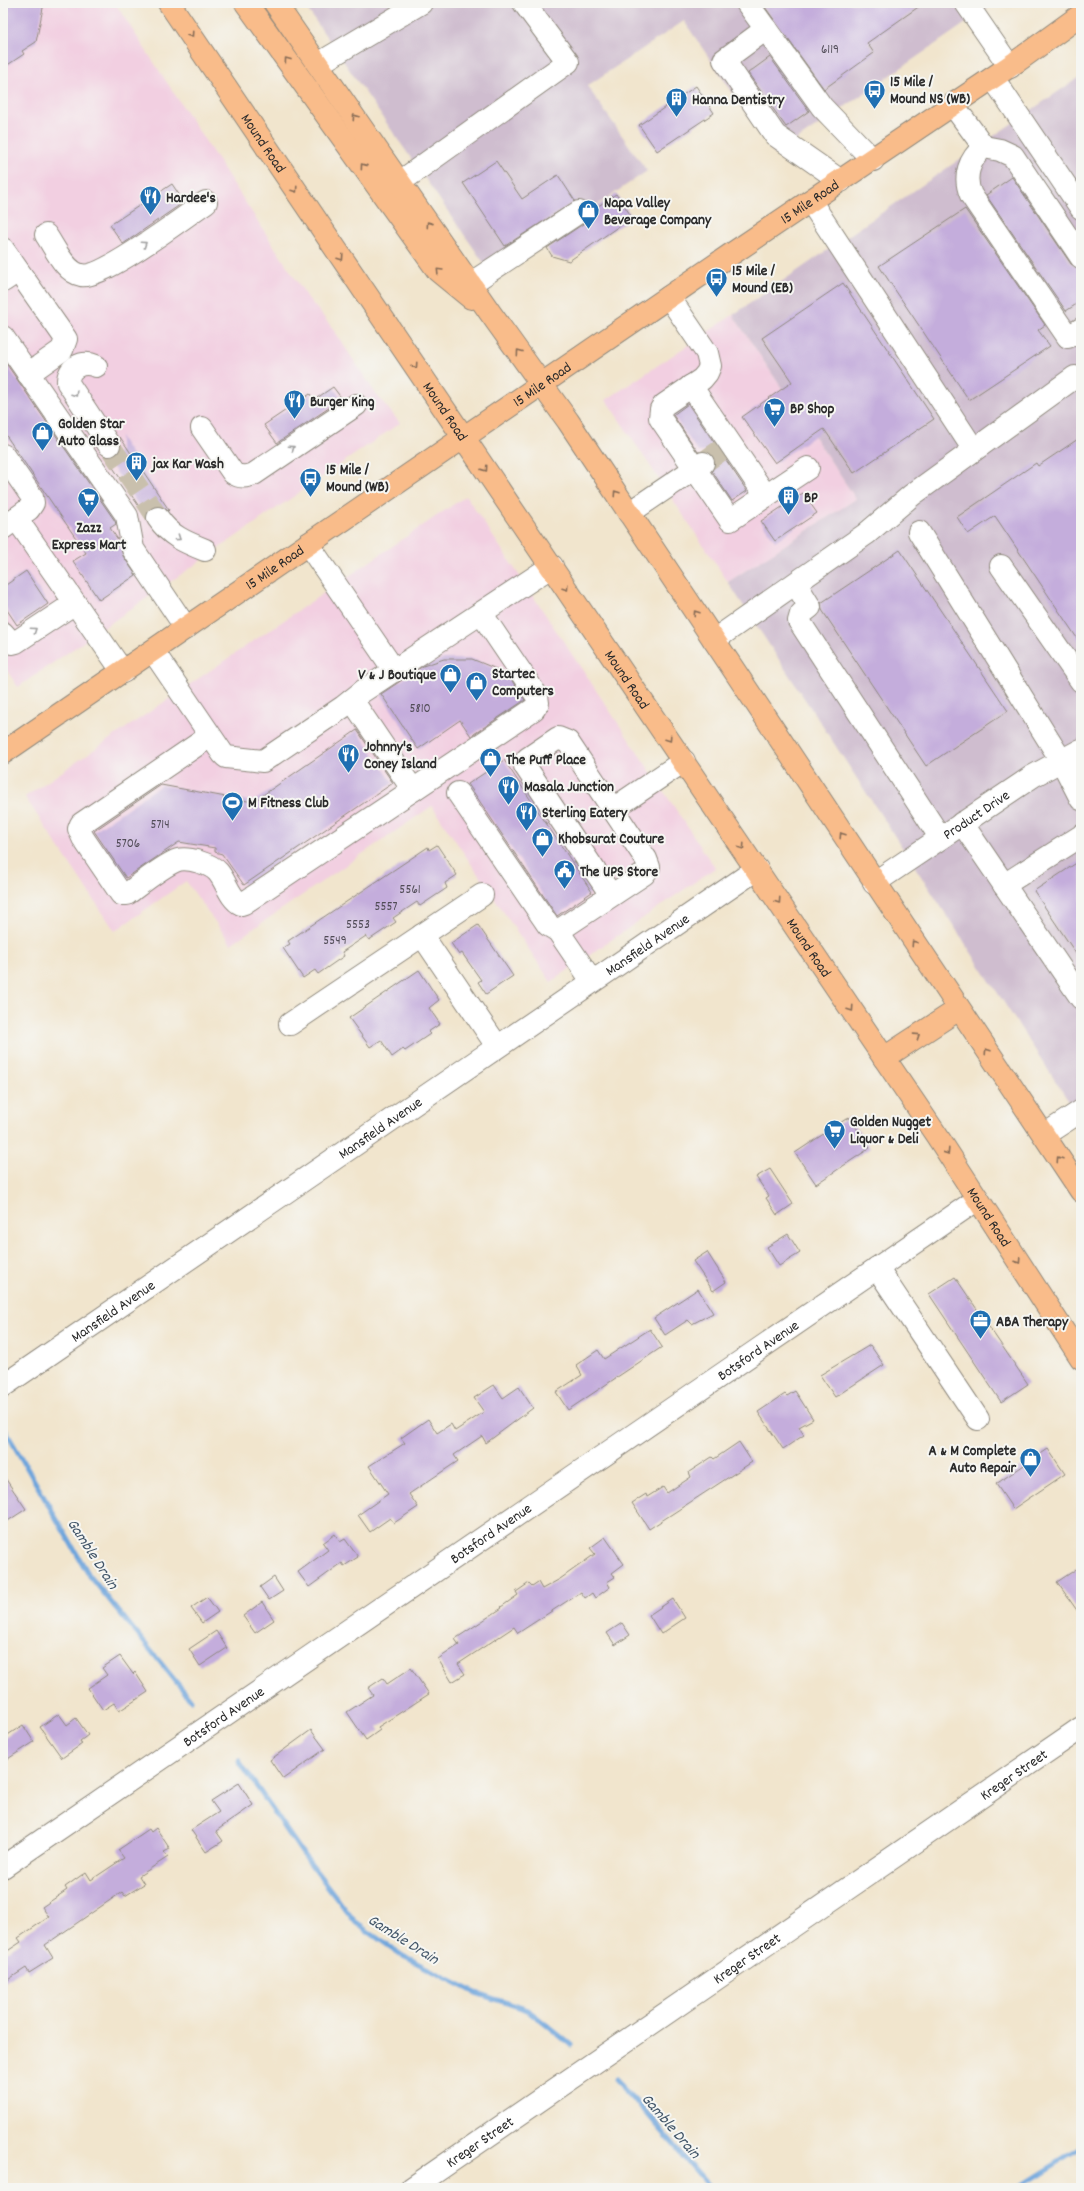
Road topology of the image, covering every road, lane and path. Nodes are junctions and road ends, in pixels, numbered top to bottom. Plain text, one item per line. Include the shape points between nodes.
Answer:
1 (169, 3) edge
2 (246, 3) edge
3 (275, 3) edge
4 (421, 3) edge
5 (524, 3) edge
6 (747, 3) edge
7 (966, 3) edge
8 (1081, 15) edge
9 (766, 30) junction
10 (318, 64) junction
11 (1001, 72) junction
12 (954, 105) junction
13 (984, 147) junction
14 (873, 160) junction
15 (841, 181) junction
16 (400, 182) junction
17 (206, 202) dead end
18 (810, 202) junction
19 (1081, 208) edge
20 (579, 212) dead end
21 (51, 232) dead end
22 (3, 249) edge
23 (1081, 257) edge
24 (11, 276) edge
25 (470, 284) junction
26 (669, 297) junction
27 (491, 314) junction
28 (1081, 329) edge
29 (3, 337) edge
30 (96, 366) dead end
31 (28, 374) junction
32 (1075, 377) dead end
33 (542, 383) junction
34 (691, 386) junction
35 (356, 405) dead end
36 (208, 424) dead end
37 (463, 437) junction
38 (109, 445) tunnel mouth
39 (974, 450) junction
40 (3, 455) edge
41 (699, 466) junction
42 (808, 468) dead end
43 (766, 496) junction
44 (629, 513) junction
45 (158, 518) tunnel mouth
46 (10, 523) edge
47 (919, 532) dead end
48 (308, 544) junction
49 (205, 550) dead end
50 (552, 566) junction
51 (1001, 566) dead end
52 (796, 584) junction
53 (75, 603) junction
54 (481, 613) junction
55 (186, 628) junction
56 (3, 634) edge
57 (714, 640) junction
58 (153, 651) junction
59 (394, 670) junction
60 (123, 672) junction
61 (1081, 680) edge
62 (352, 700) junction
63 (210, 736) junction
64 (1081, 750) edge
65 (3, 753) edge
66 (1061, 760) junction
67 (684, 761) junction
68 (413, 790) junction
69 (458, 793) dead end
70 (1081, 798) edge
71 (613, 809) junction
72 (962, 823) junction
73 (1081, 836) edge
74 (940, 837) junction
75 (757, 869) junction
76 (874, 883) junction
77 (1004, 885) junction
78 (482, 895) dead end
79 (611, 896) junction
80 (558, 931) junction
81 (422, 935) junction
82 (592, 981) junction
83 (1081, 998) edge
84 (959, 1009) junction
85 (290, 1024) dead end
86 (497, 1046) junction
87 (884, 1058) junction
88 (1081, 1111) edge
89 (1044, 1135) junction
90 (1081, 1191) edge
91 (978, 1199) junction
92 (877, 1268) junction
93 (1081, 1358) edge
94 (3, 1386) edge
95 (978, 1419) dead end
96 (1081, 1728) edge
97 (3, 1867) edge
98 (412, 2188) edge

1 -> 37 main road, Mound Road
27 -> 2 main road via 438,271
3 - 10 main road
4 - 10 street
5 - 16 street via 568,62
6 - 9 street
7 - 11 street
8 - 11 main road, 15 Mile Road
9 - 14 street via 822,107
9 - 15 street via 724,60 775,135
16 -> 10 main road
11 - 12 main road, 15 Mile Road
11 - 19 street
12 - 13 street
12 - 14 main road, 15 Mile Road
13 - 23 street via 1013,156
13 - 28 street via 974,157 967,173 966,182 971,195 1068,337
14 - 15 main road, 15 Mile Road
15 - 18 main road, 15 Mile Road
25 -> 16 main road
21 -> 17 street via 69,268 81,275 90,276 112,266
18 - 26 main road, 15 Mile Road
18 - 39 street
20 - 25 street
22 - 24 street
24 - 31 street via 66,339 62,350
25 - 27 main road
26 - 33 main road, 15 Mile Road
26 - 34 street via 710,358 707,373
33 -> 27 main road
29 - 31 street
30 -> 38 street via 86,363 75,366 69,375 68,383
31 - 55 street via 127,516 133,549
32 - 39 street
33 - 37 main road, 15 Mile Road
44 -> 33 main road
34 - 41 street via 664,405 660,413 662,422
34 - 43 street via 727,446
36 -> 35 street via 235,474 247,477
37 - 48 main road, 15 Mile Road
37 -> 50 main road, Mound Road
39 - 52 street via 866,534
40 - 46 street via 33,500 32,507
41 - 43 street via 730,520
41 - 44 street
42 - 43 street
57 -> 44 main road
45 -> 49 street via 179,540
46 - 53 street
47 - 66 street
48 - 55 main road, 15 Mile Road
48 - 59 street
50 - 54 street
50 -> 67 main road, Mound Road
51 - 61 street
52 - 57 street
52 - 74 street via 810,607 801,614 799,621
56 -> 53 street via 12,643 16,642
53 - 60 street
54 - 59 street
54 - 68 street via 537,696 537,706
55 - 58 main road, 15 Mile Road
76 -> 57 main road
58 - 60 main road, 15 Mile Road
58 - 63 street
59 - 62 street
60 - 65 main road, 15 Mile Road
62 - 63 street via 262,761 226,757
62 - 68 street
63 - 68 street via 81,824 79,828 83,838 121,894 127,894 173,863 184,859 217,871 236,900 244,903
64 - 66 street, Product Drive
66 - 70 street
66 - 72 street, Product Drive
67 - 71 street
67 -> 75 main road, Mound Road
69 - 80 street via 548,925
71 - 79 street via 649,867 644,874
71 - 79 street via 565,739 554,740 525,762 527,769
72 - 74 street, Product Drive
72 - 77 street
73 - 77 street
74 - 76 street, Product Drive
75 - 82 street, Mansfield Avenue
75 -> 87 main road, Mound Road
84 -> 76 main road
77 - 83 street
78 - 81 street
79 - 80 street
80 - 82 street
81 - 85 street
81 - 86 street
82 - 86 street, Mansfield Avenue
87 -> 84 main road
89 -> 84 main road
86 - 94 street, Mansfield Avenue
87 -> 91 main road, Mound Road
88 - 89 street
90 -> 89 main road
91 - 92 street, Botsford Avenue
91 -> 93 main road, Mound Road
92 - 95 street
92 - 97 street, Botsford Avenue
96 - 98 street, Kreger Street

